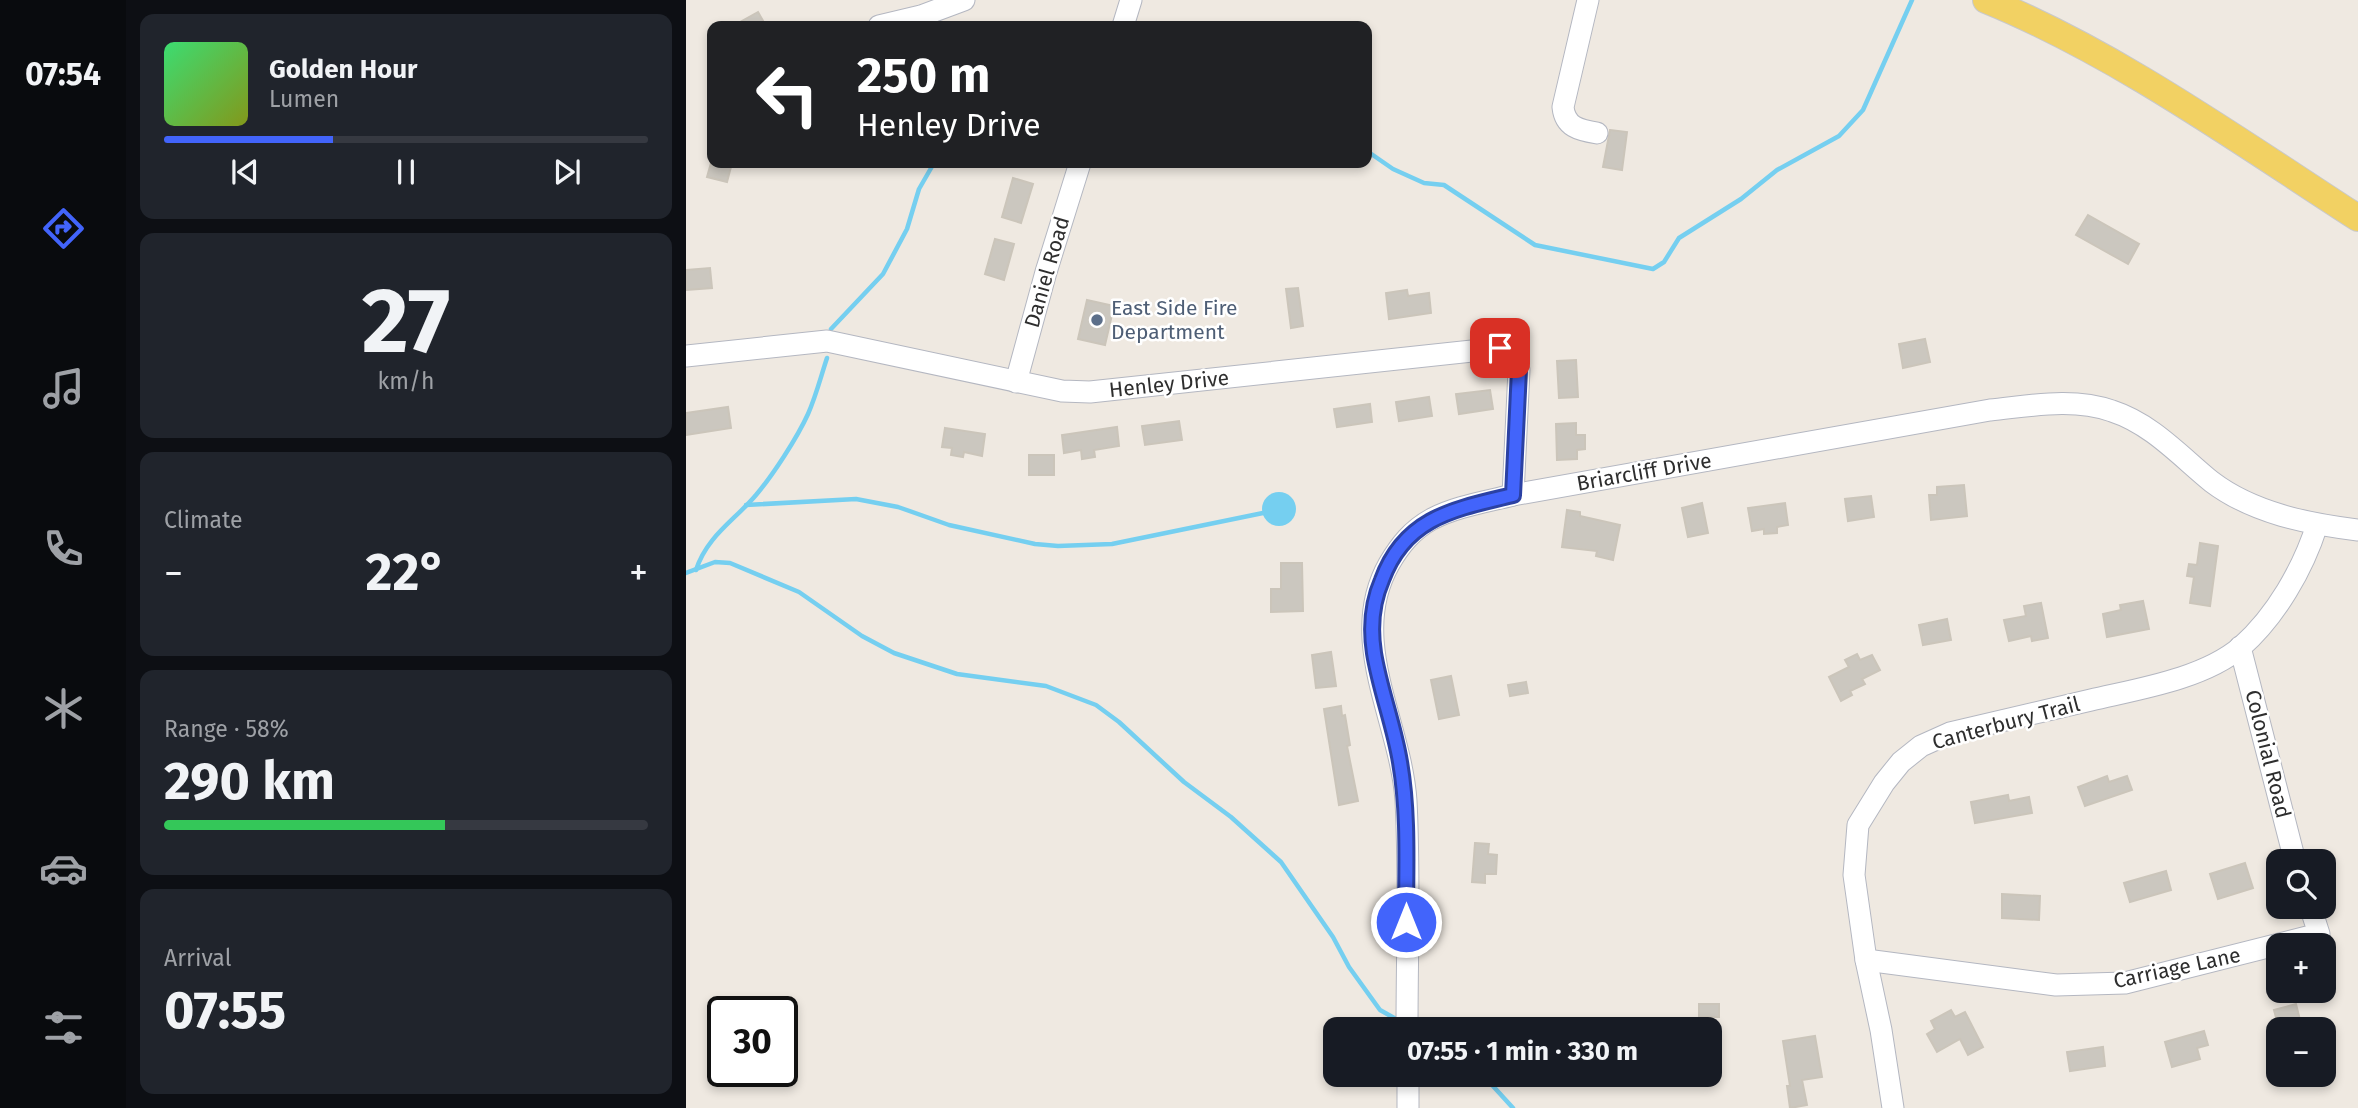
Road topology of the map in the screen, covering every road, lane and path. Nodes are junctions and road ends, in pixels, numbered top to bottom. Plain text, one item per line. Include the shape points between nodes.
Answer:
1 (964, 0) edge
2 (1131, 0) edge
3 (1588, 0) edge
4 (1986, 0) edge
5 (900, 21) edge
6 (1125, 21) edge
7 (1597, 133) dead end
8 (1078, 168) edge
9 (2358, 218) edge
10 (686, 356) edge
11 (1016, 382) junction
12 (1513, 495) junction
13 (2317, 525) junction
14 (2358, 530) edge
15 (2240, 647) junction
16 (2292, 849) edge
17 (2314, 919) edge
18 (1866, 960) junction
19 (1407, 1017) edge
20 (1408, 1087) edge
21 (1408, 1108) edge
22 (1893, 1108) edge

1 - 5 street
2 - 6 street
3 - 7 street via 1563,107 1570,125
4 - 9 main road via 2173,99
8 - 11 street, Daniel Road
10 - 11 street, Henley Drive via 827,341
11 - 12 street, Henley Drive via 1062,391 1103,391 1500,348 1510,353 1519,370
12 - 13 street, Briarcliff Drive via 1990,410 2061,402 2110,410 2134,420 2233,494
12 - 19 street, Briarcliff Drive via 1462,508 1415,530 1401,544 1375,597 1374,654 1406,800
13 - 14 street, Briarcliff Drive
13 - 15 street, Canterbury Trail via 2309,549 2268,618
15 - 16 street, Colonial Road
15 - 18 street, Canterbury Trail via 2218,662 2150,686 1950,733 1921,746 1901,762 1858,825 1854,875
17 - 18 street, Carriage Lane via 2319,934 2125,983 2056,985
18 - 22 street, Canterbury Trail
20 - 21 street

